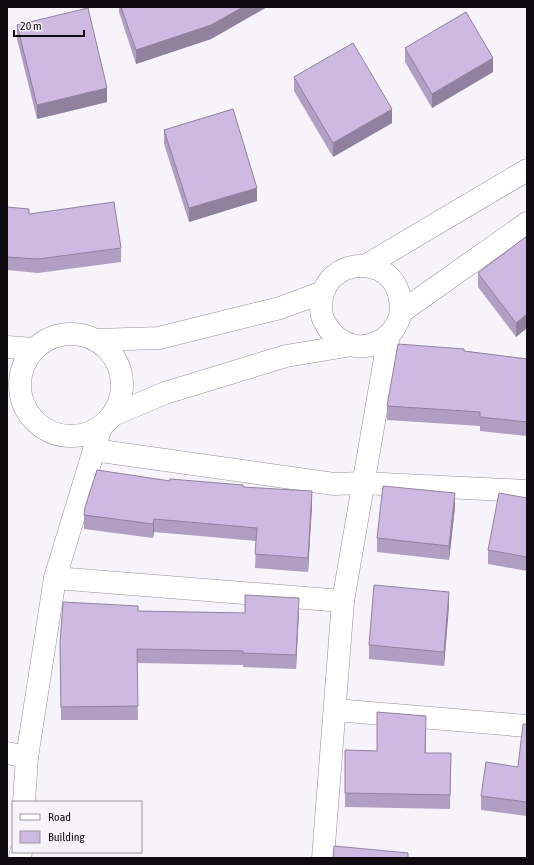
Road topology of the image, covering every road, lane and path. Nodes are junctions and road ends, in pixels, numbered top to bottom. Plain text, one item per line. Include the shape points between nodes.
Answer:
1 (527, 170) edge
2 (527, 223) edge
3 (365, 266) junction
4 (323, 292) junction
5 (401, 312) junction
6 (389, 335) junction
7 (97, 340) junction
8 (352, 345) junction
9 (7, 347) edge
10 (34, 349) junction
11 (17, 410) edge
12 (107, 421) junction
13 (94, 450) junction
14 (363, 483) junction
15 (527, 492) edge
16 (56, 578) junction
17 (343, 601) junction
18 (335, 710) junction
19 (527, 726) edge
20 (17, 755) edge
21 (24, 801) edge
22 (322, 858) edge

1 - 3 street
2 - 5 street
3 - 4 street via 352,266 340,271 330,280
3 - 5 street via 378,269 396,286
4 - 7 street via 280,308 159,338
4 - 8 street via 321,305 326,325 339,340
5 - 6 street via 397,324
6 - 8 street via 365,346
6 - 14 street
7 - 10 street via 81,334 64,334 48,339
7 - 12 street via 110,351 119,366 123,382 121,400
8 - 12 street via 286,356 165,393
9 - 10 street
10 - 11 street via 25,363 20,379 21,396
11 - 12 street via 53,433 70,437 86,435
12 - 13 street
13 - 14 street via 334,484
13 - 16 street
14 - 15 street
14 - 17 street
16 - 17 street
16 - 20 street
17 - 18 street
18 - 19 street
18 - 22 street
20 - 21 street

